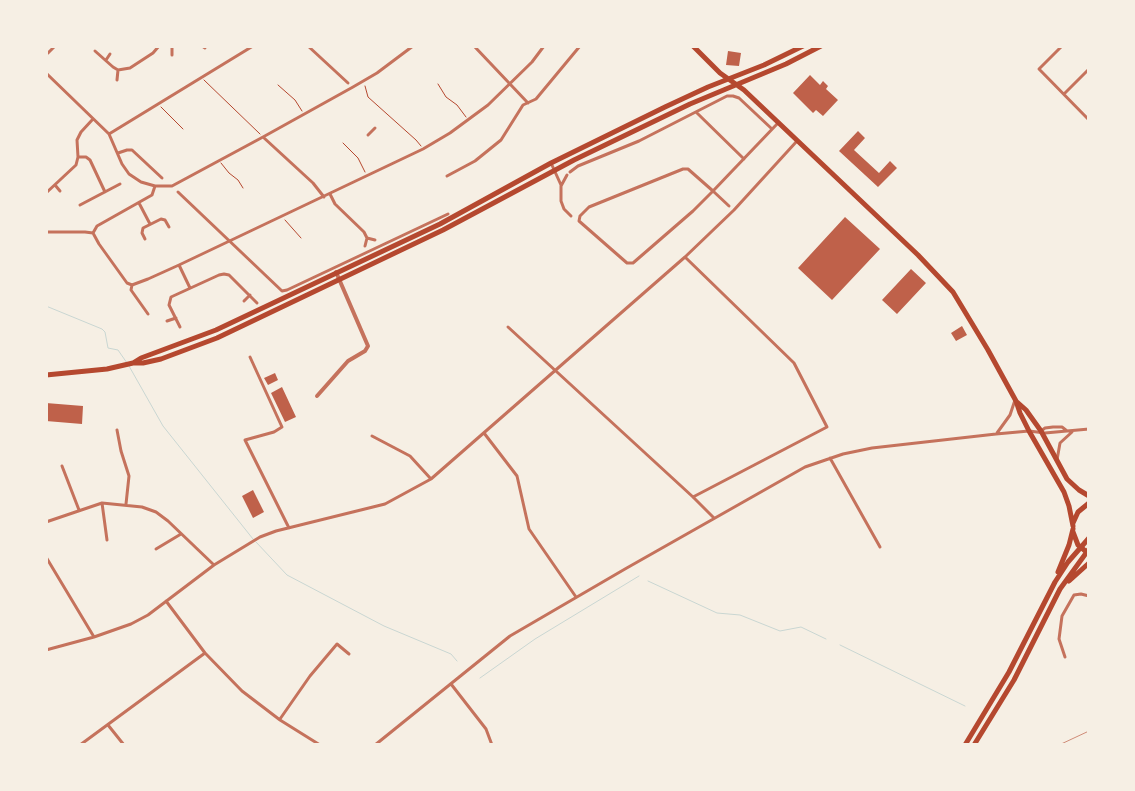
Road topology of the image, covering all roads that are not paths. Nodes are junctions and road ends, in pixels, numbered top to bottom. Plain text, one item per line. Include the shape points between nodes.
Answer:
1 (55, 46) edge
2 (159, 46) edge
3 (171, 46) edge
4 (253, 46) edge
5 (308, 46) edge
6 (413, 46) edge
7 (474, 46) edge
8 (544, 46) edge
9 (580, 46) edge
10 (693, 46) edge
11 (802, 46) edge
12 (821, 46) edge
13 (1062, 46) edge
14 (95, 51) dead end
15 (48, 53) dead end
16 (110, 54) dead end
17 (172, 55) dead end
18 (106, 60) junction
19 (1089, 69) edge
20 (118, 70) junction
21 (46, 73) edge
22 (728, 79) junction
23 (117, 80) dead end
24 (348, 83) dead end
25 (510, 84) junction
26 (736, 85) junction
27 (1064, 94) junction
28 (528, 103) junction
29 (696, 112) junction
30 (1088, 118) edge
31 (93, 119) junction
32 (778, 123) junction
33 (375, 128) dead end
34 (772, 129) junction
35 (109, 134) junction
36 (368, 134) dead end
37 (263, 137) junction
38 (798, 142) junction
39 (118, 153) junction
40 (78, 157) junction
41 (744, 159) junction
42 (551, 163) junction
43 (570, 172) dead end
44 (556, 173) junction
45 (446, 176) dead end
46 (567, 176) dead end
47 (162, 178) dead end
48 (120, 184) dead end
49 (54, 185) junction
50 (155, 186) junction
51 (561, 186) junction
52 (60, 191) dead end
53 (713, 191) junction
54 (105, 192) junction
55 (178, 192) dead end
56 (46, 193) edge
57 (330, 194) junction
58 (324, 197) junction
59 (139, 203) junction
60 (80, 205) dead end
61 (729, 206) dead end
62 (448, 214) dead end
63 (571, 216) dead end
64 (150, 224) junction
65 (169, 227) dead end
66 (46, 232) edge
67 (93, 233) junction
68 (144, 238) dead end
69 (367, 238) junction
70 (376, 240) dead end
71 (230, 241) junction
72 (365, 246) dead end
73 (685, 257) junction
74 (179, 265) junction
75 (336, 272) junction
76 (339, 280) junction
77 (132, 285) junction
78 (190, 288) junction
79 (250, 296) junction
80 (244, 301) dead end
81 (257, 303) dead end
82 (148, 314) dead end
83 (176, 318) junction
84 (167, 322) dead end
85 (180, 327) dead end
86 (508, 327) dead end
87 (250, 357) dead end
88 (132, 364) junction
89 (555, 370) junction
90 (46, 376) edge
91 (317, 396) dead end
92 (1016, 400) junction
93 (1089, 428) edge
94 (117, 430) dead end
95 (1075, 430) junction
96 (1029, 431) junction
97 (1041, 431) junction
98 (484, 433) junction
99 (996, 434) junction
100 (372, 436) dead end
101 (830, 458) junction
102 (1056, 461) junction
103 (62, 466) dead end
104 (431, 479) junction
105 (1089, 496) edge
106 (693, 497) junction
107 (1089, 503) edge
108 (102, 504) junction
109 (126, 504) junction
110 (79, 510) junction
111 (714, 518) junction
112 (46, 522) edge
113 (1073, 527) junction
114 (288, 528) junction
115 (181, 534) junction
116 (1089, 538) edge
117 (107, 540) dead end
118 (880, 547) dead end
119 (1080, 548) junction
120 (156, 549) dead end
121 (1088, 552) edge
122 (46, 557) edge
123 (1089, 563) edge
124 (214, 565) junction
125 (1055, 582) junction
126 (1060, 590) junction
127 (1089, 596) edge
128 (576, 597) junction
129 (166, 601) junction
130 (94, 637) junction
131 (46, 650) edge
132 (205, 653) junction
133 (349, 654) dead end
134 (1065, 657) dead end
135 (450, 684) junction
136 (280, 720) junction
137 (108, 725) junction
138 (80, 745) edge
139 (124, 745) edge
140 (320, 745) edge
141 (375, 745) edge
142 (492, 745) edge
143 (965, 745) edge
144 (974, 745) edge

1 - 15 street
2 - 20 street via 154,53 130,68
3 - 17 street
4 - 35 street
5 - 24 street
6 - 37 street via 364,80
7 - 25 street
8 - 25 street
9 - 28 street via 536,99
10 - 22 main road
11 - 22 main road
12 - 26 main road
13 - 27 street via 1039,69
14 - 18 street
16 - 18 street
18 - 20 street
19 - 27 street
20 - 23 street
21 - 31 street
22 - 26 main road
22 - 42 main road
25 - 28 street
25 - 57 street via 469,120 424,149
26 - 32 main road
26 - 44 main road via 690,104
27 - 30 street
28 - 45 street via 523,105 501,140 486,154
29 - 34 street via 727,96 734,96
29 - 41 street
29 - 43 street
31 - 35 street
31 - 40 street via 77,140
32 - 34 street
32 - 38 main road
33 - 36 street
34 - 41 street
35 - 39 street
37 - 50 street via 172,186
37 - 58 street
38 - 73 street
38 - 92 main road via 942,279 975,326
39 - 47 street via 132,150
39 - 50 street via 129,174 140,182
40 - 49 street via 76,166
40 - 54 street via 90,160
41 - 53 street
42 - 44 street
42 - 75 main road via 440,224
44 - 51 street
44 - 76 main road
46 - 51 street
48 - 54 street
49 - 52 street
49 - 56 street
50 - 59 street via 152,195
51 - 63 street via 562,205
53 - 53 street via 688,169 683,169 589,207 579,220 630,264
53 - 61 street
54 - 60 street
55 - 71 street
57 - 58 street
57 - 69 street via 335,204
58 - 71 street
59 - 64 street
59 - 67 street via 97,226
62 - 71 street via 282,291
64 - 65 street via 161,219
64 - 68 street via 143,228
66 - 67 street
67 - 77 street via 127,283
69 - 70 street
69 - 72 street
71 - 74 street
73 - 89 street
73 - 106 street via 794,362 827,427
74 - 77 street
74 - 78 street
75 - 76 street
75 - 88 main road via 216,330
76 - 88 main road via 217,338
76 - 91 street via 368,346 348,361
77 - 82 street via 131,290
78 - 79 street via 224,274
78 - 83 street via 169,301
79 - 80 street
79 - 81 street
83 - 84 street
83 - 85 street
86 - 89 street
87 - 114 street via 282,427 245,440
88 - 90 main road
89 - 98 street
89 - 106 street
92 - 96 main road
92 - 97 main road
92 - 99 street
93 - 95 street
94 - 109 street via 129,476
95 - 97 street
95 - 102 street via 1060,443
96 - 97 street
96 - 99 street
96 - 113 main road via 1064,492
97 - 102 main road
98 - 104 street
98 - 128 street via 517,476 529,529
99 - 101 street via 872,448
100 - 104 street via 410,456
101 - 111 street via 798,471
101 - 118 street
102 - 105 main road via 1067,479
103 - 110 street
104 - 114 street via 385,504
106 - 111 street
107 - 113 main road via 1078,512
108 - 109 street
108 - 110 street
108 - 117 street
109 - 115 street via 156,512
110 - 112 street
111 - 128 street
113 - 119 main road via 1075,541
113 - 125 main road
114 - 124 street via 251,542
115 - 120 street
115 - 124 street
116 - 119 main road
119 - 121 main road
119 - 125 main road
121 - 126 main road
122 - 130 street
123 - 126 main road
124 - 129 street
125 - 143 main road via 1009,672
126 - 144 main road via 1014,680
127 - 134 street via 1074,595 1062,616 1059,638
128 - 135 street via 510,636
129 - 130 street via 131,624
129 - 132 street
130 - 131 street
132 - 136 street via 242,691
132 - 137 street
133 - 136 street via 336,644
135 - 141 street
135 - 142 street via 486,729
136 - 140 street
137 - 138 street
137 - 139 street

